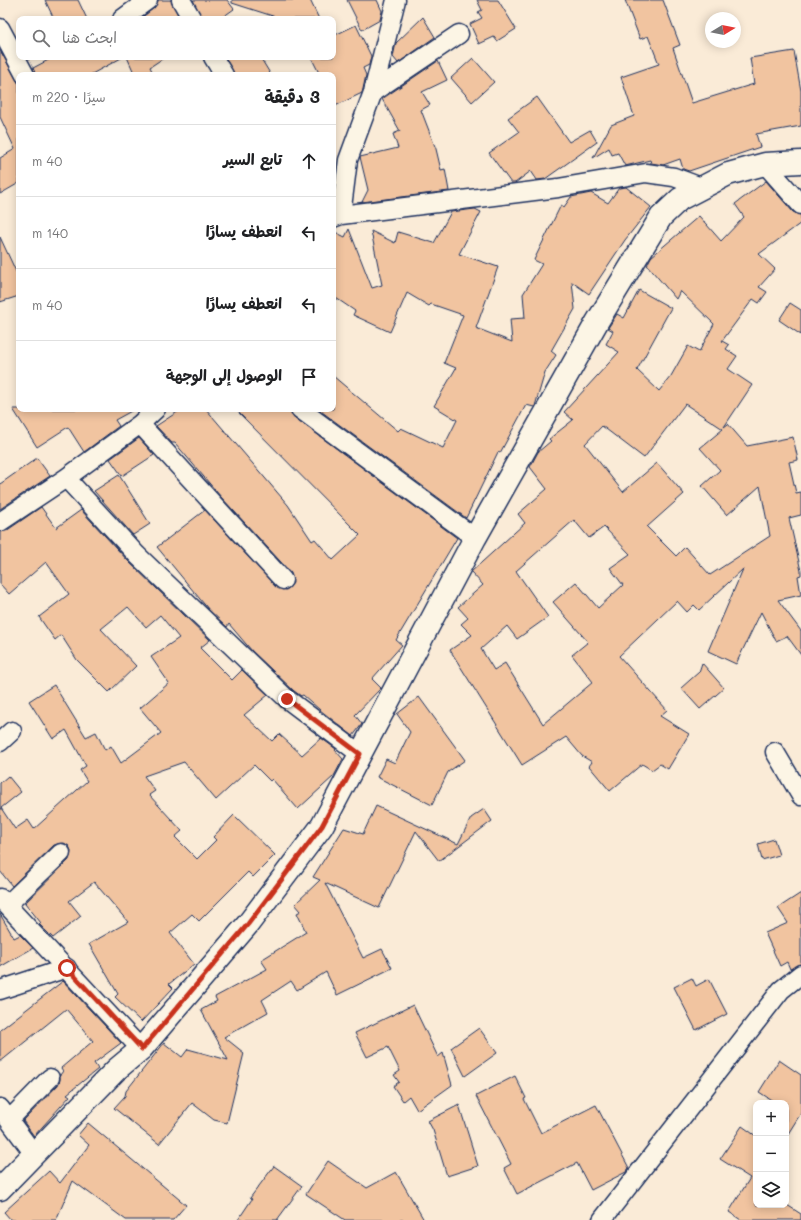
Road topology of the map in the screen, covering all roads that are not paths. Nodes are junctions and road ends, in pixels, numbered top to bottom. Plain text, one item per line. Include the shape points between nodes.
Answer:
1 (148, 0) edge
2 (181, 0) edge
3 (396, 0) edge
4 (126, 16) edge
5 (190, 16) edge
6 (0, 28) edge
7 (459, 34) dead end
8 (16, 58) edge
9 (17, 60) edge
10 (215, 60) edge
11 (23, 72) edge
12 (222, 72) edge
13 (373, 92) junction
14 (801, 162) edge
15 (765, 164) junction
16 (701, 187) junction
17 (801, 206) edge
18 (337, 216) edge
19 (153, 412) edge
20 (304, 412) edge
21 (140, 424) junction
22 (66, 478) junction
23 (0, 522) edge
24 (475, 538) junction
25 (283, 580) dead end
26 (775, 752) dead end
27 (360, 754) junction
28 (801, 796) edge
29 (61, 853) dead end
30 (3, 902) edge
31 (67, 968) junction
32 (801, 974) edge
33 (0, 990) edge
34 (142, 1049) junction
35 (50, 1078) dead end
36 (4, 1114) edge
37 (34, 1154) junction
38 (0, 1189) edge
39 (602, 1220) edge

1 - 4 street
2 - 5 street
3 - 13 street
6 - 8 street
7 - 13 street
9 - 11 street
10 - 12 street
13 - 18 street via 348,160
14 - 15 main road
15 - 16 main road via 728,174
15 - 17 street
16 - 18 street via 674,177 646,173 558,188
16 - 24 main road via 680,199 660,217
19 - 21 street
20 - 24 street
21 - 22 street
21 - 25 street
22 - 23 street
22 - 27 street via 137,555 287,699
24 - 27 main road
26 - 28 street
27 - 34 main road via 322,826 248,924
29 - 30 street
30 - 31 street
31 - 33 street
31 - 34 street
32 - 39 street via 781,990
34 - 37 main road via 117,1069
35 - 36 street
36 - 37 street
37 - 38 main road

